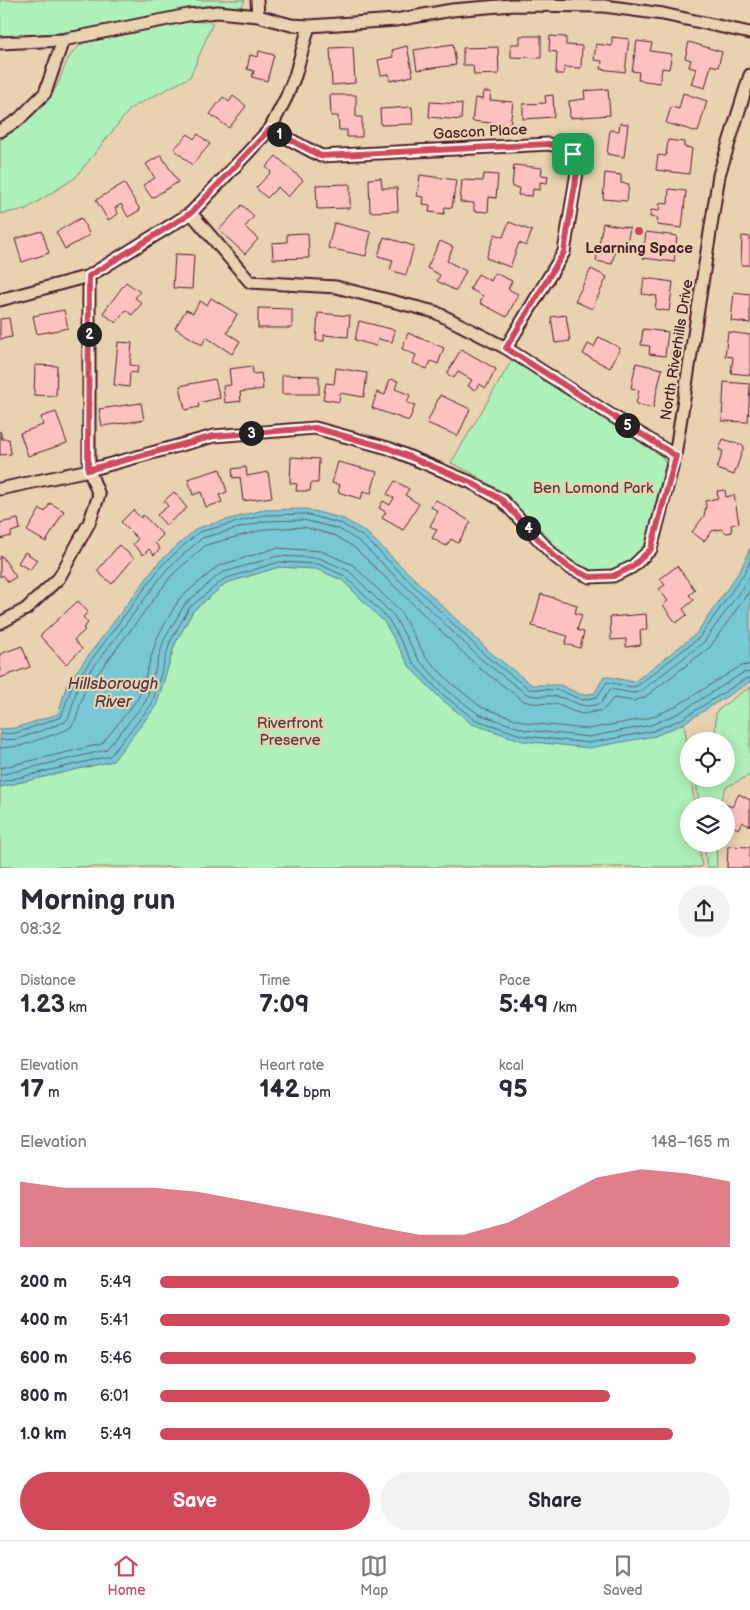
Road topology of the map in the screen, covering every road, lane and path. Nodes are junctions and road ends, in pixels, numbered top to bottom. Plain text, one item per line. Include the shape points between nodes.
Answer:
1 (257, 0) edge
2 (258, 16) junction
3 (309, 26) junction
4 (750, 33) edge
5 (63, 40) junction
6 (0, 43) edge
7 (750, 76) edge
8 (270, 129) junction
9 (0, 131) edge
10 (191, 213) junction
11 (89, 276) junction
12 (0, 300) edge
13 (506, 348) junction
14 (676, 456) junction
15 (88, 470) junction
16 (0, 489) edge
17 (0, 623) edge

1 - 2 street
2 - 3 street
2 - 5 street via 218,12 188,15
3 - 4 street via 396,20 452,10 512,5 566,5 604,6 663,14
3 - 8 street via 295,76
5 - 6 street
5 - 9 street via 45,93 18,120
7 - 14 street, North Riverhills Drive via 719,175
8 - 10 street
8 - 13 street, Gascon Place via 321,156 548,144 564,146 573,154 578,166 564,252
10 - 11 street
10 - 13 street via 250,282 336,287 435,312
11 - 12 street
11 - 15 street
13 - 14 street
14 - 15 street, North Riverhills Drive via 651,549 632,567 613,576 590,577 554,556 502,500 470,482 388,448 315,428 214,436
15 - 16 street, North Riverhills Drive
15 - 17 street via 99,495 89,523 59,578 26,608

